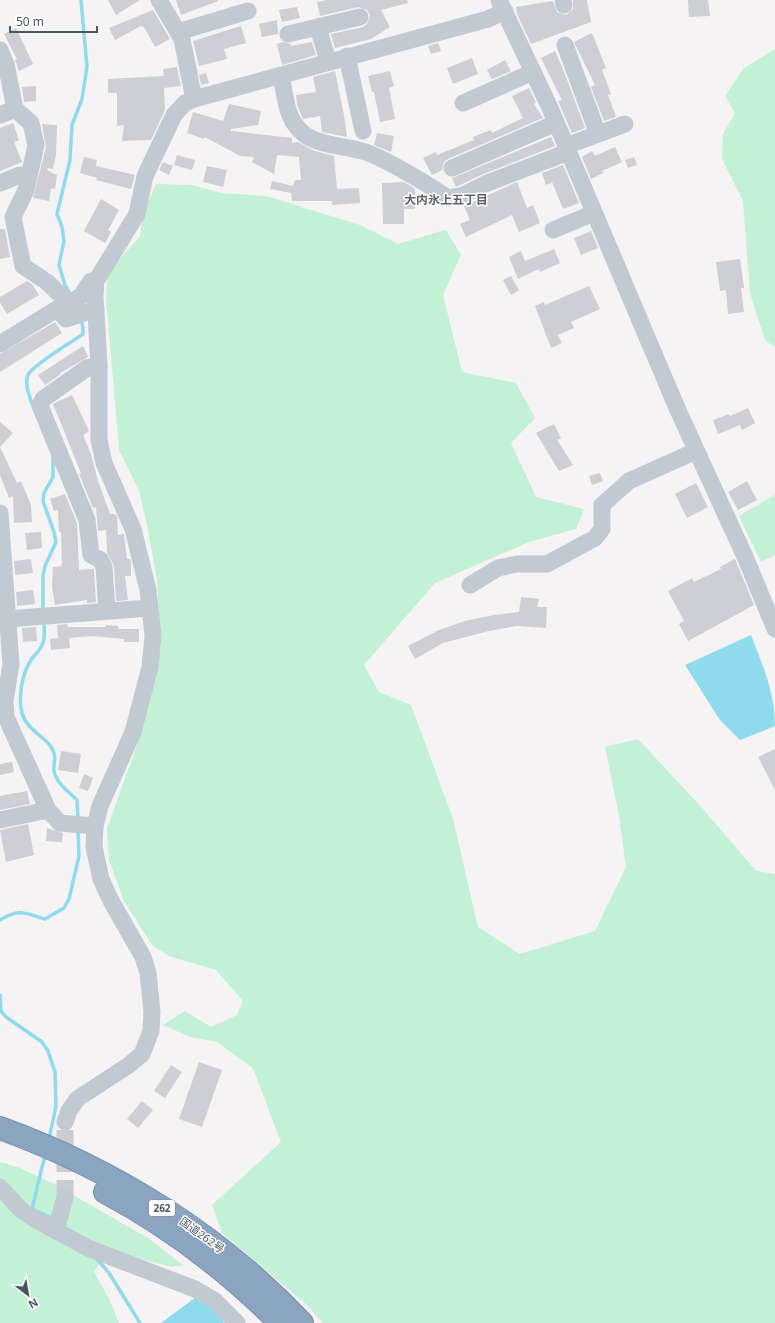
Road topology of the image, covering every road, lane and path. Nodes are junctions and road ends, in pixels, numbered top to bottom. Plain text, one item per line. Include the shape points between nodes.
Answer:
1 (159, 0) edge
2 (502, 6) edge
3 (248, 11) dead end
4 (360, 17) dead end
5 (318, 27) junction
6 (178, 32) junction
7 (288, 34) dead end
8 (565, 45) dead end
9 (0, 50) edge
10 (348, 56) junction
11 (328, 61) junction
12 (533, 72) junction
13 (281, 76) junction
14 (194, 99) junction
15 (463, 103) dead end
16 (8, 112) edge
17 (556, 123) junction
18 (625, 124) dead end
19 (363, 131) dead end
20 (598, 134) junction
21 (567, 149) junction
22 (452, 168) dead end
23 (29, 177) junction
24 (0, 182) edge
25 (594, 213) junction
26 (553, 230) dead end
27 (96, 282) junction
28 (96, 309) junction
29 (0, 344) edge
30 (99, 366) junction
31 (696, 451) junction
32 (0, 513) edge
33 (754, 580) junction
34 (470, 586) dead end
35 (775, 601) edge
36 (149, 608) junction
37 (107, 611) junction
38 (8, 619) junction
39 (775, 629) edge
40 (48, 810) junction
41 (0, 820) edge
42 (95, 826) junction
43 (65, 1122) tunnel mouth
44 (0, 1128) edge
45 (0, 1144) edge
46 (0, 1187) edge
47 (65, 1197) tunnel mouth
48 (56, 1230) junction
49 (237, 1323) edge
50 (280, 1323) edge
51 (302, 1323) edge

1 - 6 street
2 - 10 street via 488,19
2 - 12 street
3 - 6 street
4 - 5 street
5 - 7 street
5 - 11 street
6 - 14 street via 182,38
8 - 20 street
9 - 16 street via 6,64
10 - 11 street
10 - 19 street
11 - 13 street
12 - 15 street
12 - 17 street
13 - 14 street
13 - 21 street via 285,106 304,134 372,155 448,198 461,196
14 - 27 street via 185,103 174,115 145,176 137,214
16 - 23 street via 32,122 36,145
17 - 21 street
17 - 22 street via 506,150 472,154
18 - 20 street
20 - 21 street
21 - 25 street
23 - 24 street via 20,176
23 - 27 street via 26,190 13,216 23,266 47,282 69,304 81,296 91,281
25 - 26 street
25 - 31 street
27 - 28 street
28 - 29 street via 66,319 56,309
28 - 30 street
30 - 36 street via 99,440 104,463 133,529 148,590
30 - 37 street via 88,368 43,399 40,406 87,520 91,555 101,560 104,567
31 - 33 street
31 - 34 street via 630,481 602,504 602,529 595,538 547,564 518,564 498,568
32 - 38 street
33 - 35 street via 766,589
33 - 39 street
36 - 37 street
36 - 42 street via 153,635 150,667 133,732 100,806
37 - 38 street
38 - 40 street via 11,664 5,701 6,717
40 - 41 street
40 - 42 street via 60,822
42 - 43 street via 94,847 101,879 143,957 148,973 151,1031 142,1054 77,1099
44 - 51 highway, 国道262号 / 262 via 48,1146 80,1162 182,1220 264,1284
45 - 50 highway, 国道262号 / 262 via 58,1167 113,1196 172,1234 228,1275
46 - 48 street via 21,1210
47 - 48 street
48 - 49 street via 88,1248 195,1289 214,1300

